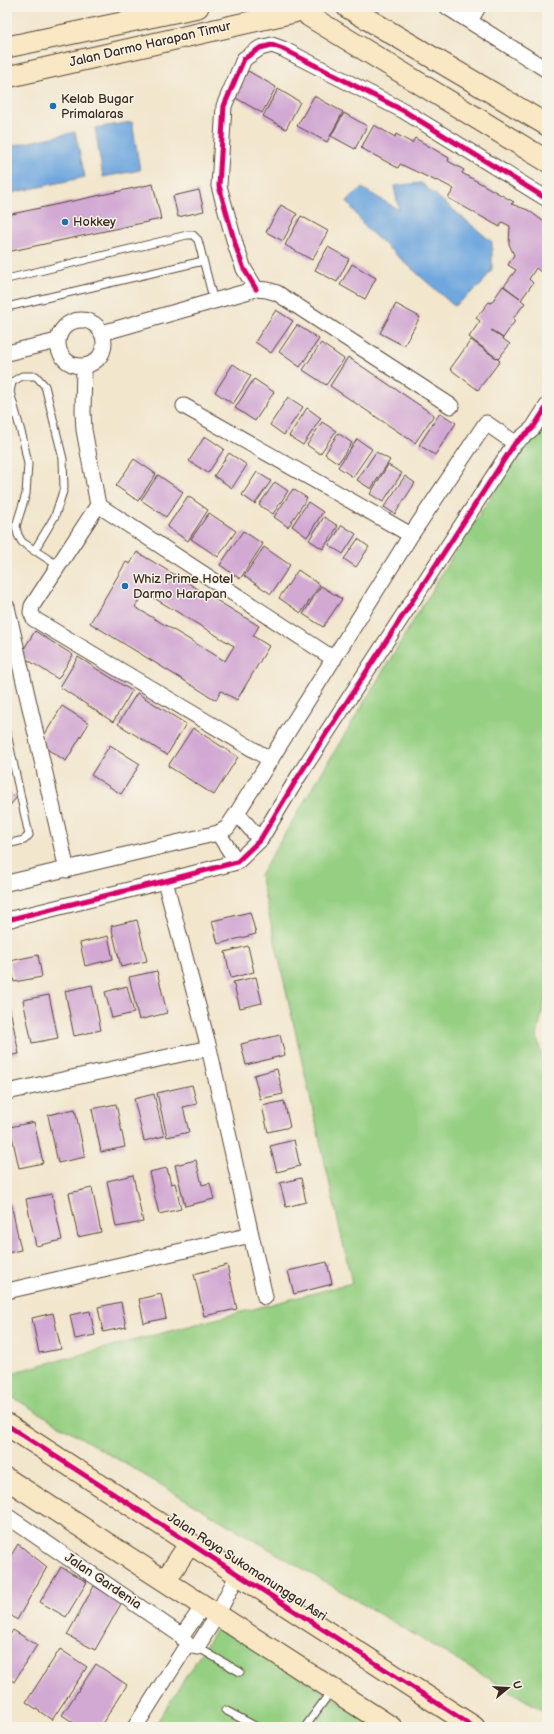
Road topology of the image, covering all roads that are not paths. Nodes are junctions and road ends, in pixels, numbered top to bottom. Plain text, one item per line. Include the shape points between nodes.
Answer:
1 (198, 7) edge
2 (347, 7) edge
3 (447, 7) edge
4 (478, 7) edge
5 (303, 10) edge
6 (470, 21) junction
7 (7, 47) edge
8 (547, 70) edge
9 (7, 76) edge
10 (547, 125) edge
11 (547, 161) edge
12 (547, 199) edge
13 (203, 261) junction
14 (7, 278) edge
15 (256, 289) junction
16 (214, 302) junction
17 (7, 307) edge
18 (102, 333) junction
19 (57, 341) junction
20 (7, 353) edge
21 (84, 367) junction
22 (184, 406) dead end
23 (451, 406) dead end
24 (547, 406) edge
25 (515, 442) junction
26 (98, 505) junction
27 (411, 534) junction
28 (34, 551) junction
29 (57, 565) junction
30 (7, 607) edge
31 (334, 660) junction
32 (7, 734) edge
33 (271, 760) junction
34 (238, 813) junction
35 (218, 834) junction
36 (260, 840) junction
37 (7, 844) edge
38 (237, 862) junction
39 (67, 870) junction
40 (165, 881) junction
41 (7, 883) edge
42 (7, 920) edge
43 (209, 1048) junction
44 (7, 1092) edge
45 (251, 1236) junction
46 (7, 1291) edge
47 (265, 1297) dead end
48 (7, 1425) edge
49 (7, 1480) edge
50 (7, 1516) edge
51 (190, 1543) junction
52 (238, 1574) junction
53 (165, 1581) junction
54 (210, 1610) junction
55 (189, 1642) junction
56 (240, 1672) dead end
57 (332, 1689) junction
58 (225, 1710) dead end
59 (134, 1727) edge
60 (257, 1727) edge
61 (305, 1727) edge
62 (391, 1727) edge
63 (474, 1727) edge

1 - 7 street, Jalan Darmo Harapan Timur
2 - 10 street
3 - 6 street
4 - 6 street
5 - 9 street, Jalan Darmo Harapan Timur
5 - 11 street, Jalan Darmo Harapan Timur
6 - 8 street
12 - 15 street via 404,111 283,49 272,45 260,48 244,59 224,106 219,186 236,248 244,269
13 - 14 lane via 198,240 193,235 187,235
13 - 16 lane
13 - 17 lane
15 - 16 street
15 - 23 street via 277,293
16 - 18 street
18 - 19 street via 92,323 77,320 63,327
18 - 21 street via 104,348 97,361
19 - 20 street
19 - 21 street via 60,355 70,365
21 - 26 street via 84,430
22 - 27 street
24 - 25 street via 533,428
25 - 27 street via 486,423
25 - 36 street
26 - 29 street
26 - 31 street
27 - 31 street
28 - 28 lane via 55,516 64,488 63,459 45,386 36,376 22,376 12,382 10,392 28,464 26,494 16,526 22,542
28 - 29 lane
29 - 33 street via 32,606 34,619
30 - 39 street
31 - 33 street
32 - 37 lane via 29,836 24,840
33 - 34 street
34 - 35 street via 227,828
34 - 36 street
35 - 38 street
35 - 39 street
36 - 38 street
38 - 40 street
39 - 41 street
40 - 42 street
40 - 43 street
43 - 44 street
43 - 45 street
45 - 46 street
45 - 47 street
48 - 51 street, Jalan Raya Sukomanunggal Asri
49 - 53 street
50 - 55 street, Jalan Gardenia
51 - 52 street, Jalan Raya Sukomanunggal Asri
51 - 53 street
52 - 54 street
52 - 63 street, Jalan Raya Sukomanunggal Asri
53 - 54 street
54 - 55 street
54 - 57 street
55 - 56 lane
55 - 59 street
57 - 61 lane
57 - 62 street
58 - 60 lane

